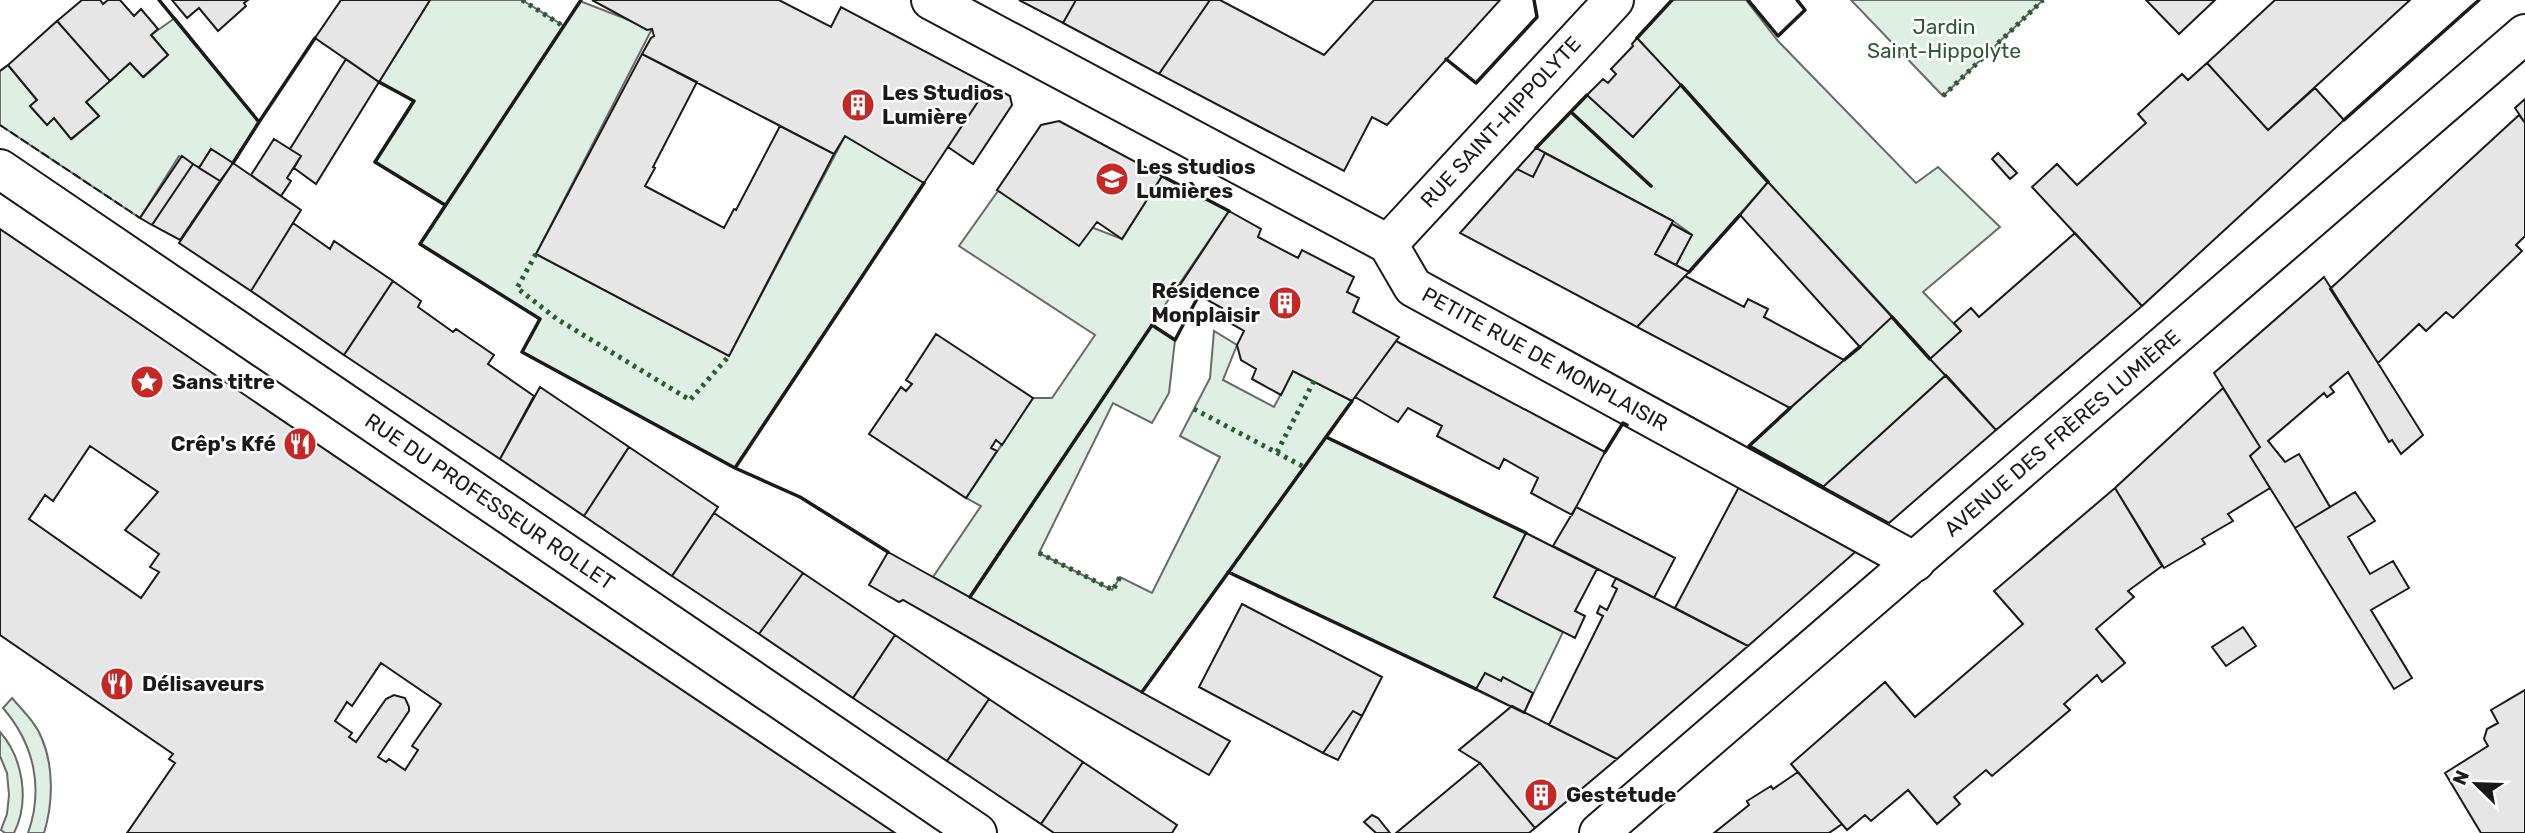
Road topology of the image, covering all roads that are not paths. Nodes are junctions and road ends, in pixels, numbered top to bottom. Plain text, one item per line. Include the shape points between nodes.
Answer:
1 (931, 0) edge
2 (1614, 0) edge
3 (2525, 33) edge
4 (0, 169) edge
5 (1388, 244) junction
6 (1915, 562) junction
7 (978, 833) edge
8 (1599, 833) edge

1 - 5 street
2 - 5 street, RUE SAINT-HIPPOLYTE
3 - 6 street, AVENUE DES FRÈRES LUMIÈRE
4 - 7 street, RUE DU PROFESSEUR ROLLET
5 - 6 street, PETITE RUE DE MONPLAISIR via 1413,288
6 - 8 street, AVENUE DES FRÈRES LUMIÈRE

